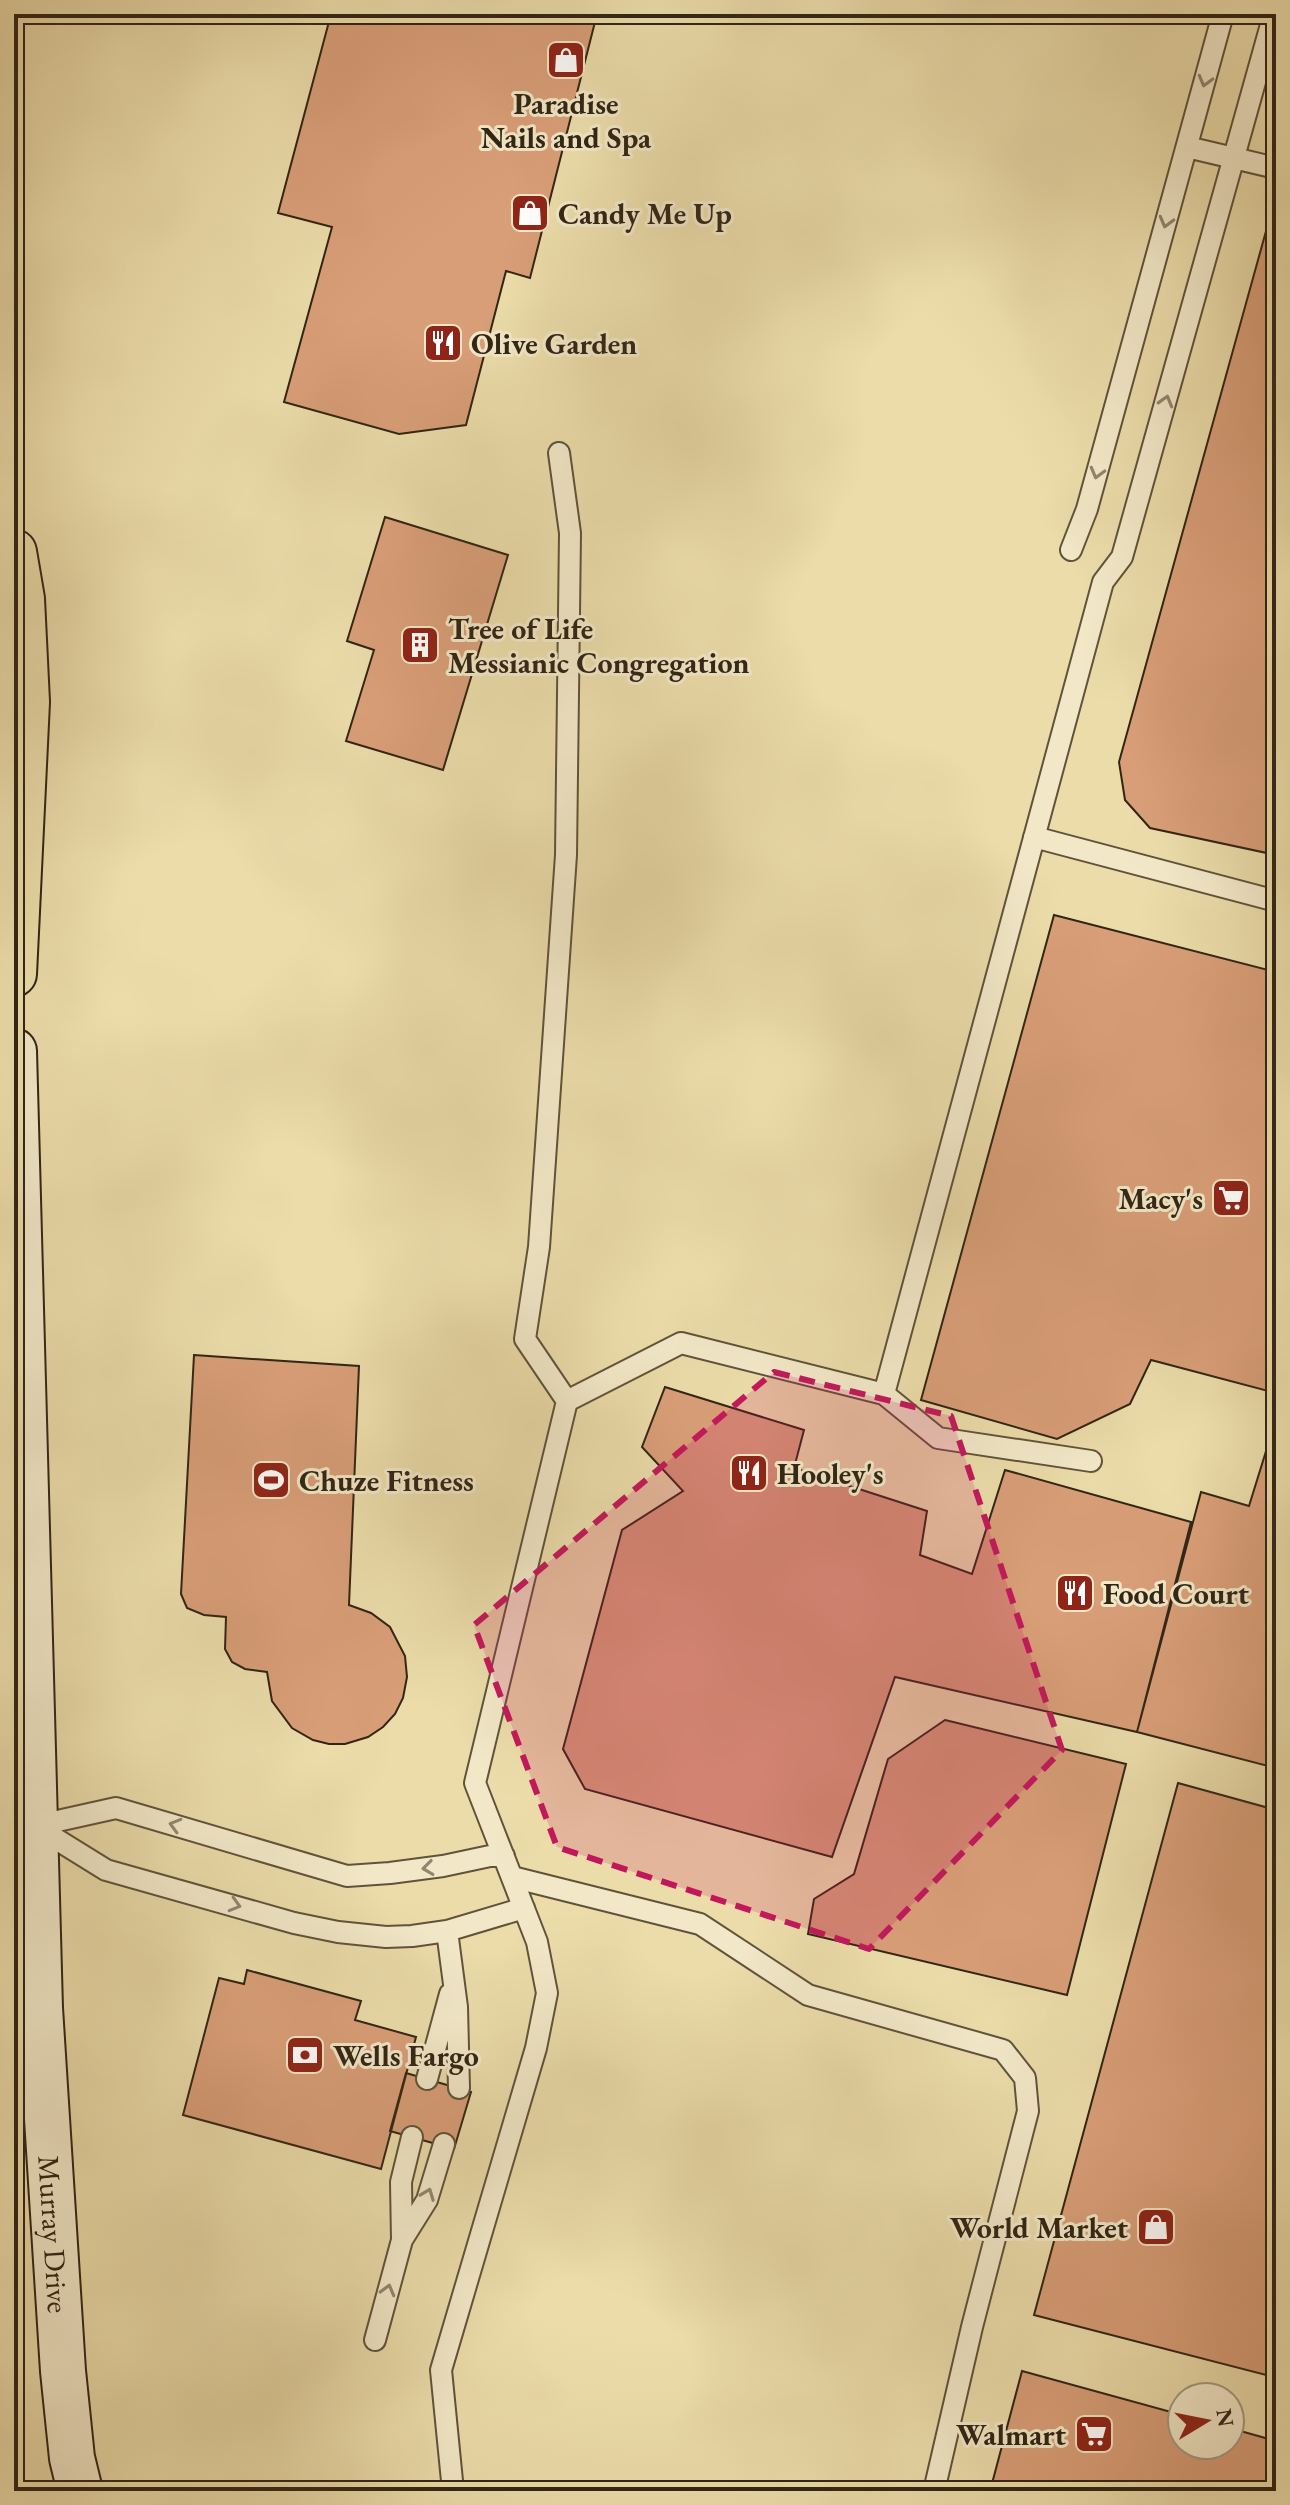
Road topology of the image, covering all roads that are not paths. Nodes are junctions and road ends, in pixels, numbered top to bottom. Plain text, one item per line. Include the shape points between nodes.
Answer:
1 (1223, 14) edge
2 (1274, 14) edge
3 (1187, 147) junction
4 (1234, 158) junction
5 (1276, 168) edge
6 (559, 453) dead end
7 (1071, 550) dead end
8 (14, 552) edge
9 (1034, 837) junction
10 (1276, 901) edge
11 (14, 974) edge
12 (14, 1051) edge
13 (18, 1331) edge
14 (884, 1394) junction
15 (567, 1401) junction
16 (1091, 1461) dead end
17 (35, 1826) junction
18 (504, 1856) junction
19 (512, 1877) junction
20 (524, 1908) junction
21 (447, 1931) junction
22 (454, 1980) junction
23 (427, 2079) dead end
24 (459, 2088) dead end
25 (412, 2137) dead end
26 (444, 2144) dead end
27 (402, 2240) junction
28 (375, 2340) dead end
29 (80, 2491) edge
30 (453, 2491) edge
31 (934, 2491) edge

1 -> 3 lane
2 - 4 lane
3 - 4 lane
3 -> 7 lane via 1087,509
4 - 5 lane
9 -> 4 lane via 1103,582 1122,557
6 - 15 lane via 570,533 566,855 539,1247 525,1339
8 - 11 main road via 27,702
9 - 10 lane
9 - 14 lane
12 - 13 main road, Murray Drive
13 - 17 main road, Murray Drive
14 - 15 lane via 681,1343
14 - 16 lane via 938,1438
15 - 18 lane via 475,1783
18 -> 17 lane via 347,1876 116,1808
17 -> 21 lane via 106,1870 294,1923 386,1937
17 - 29 main road, Murray Drive via 40,2008 63,2371
18 - 19 lane
19 - 20 lane
19 - 31 lane via 700,1924 808,1995 1003,2050 1025,2078 1028,2111
20 - 21 lane
20 - 30 lane via 547,1993 536,2048 441,2370
21 - 22 lane
22 - 23 lane
22 - 24 lane
25 - 27 lane via 401,2182
27 -> 26 lane via 427,2200
28 -> 27 lane

